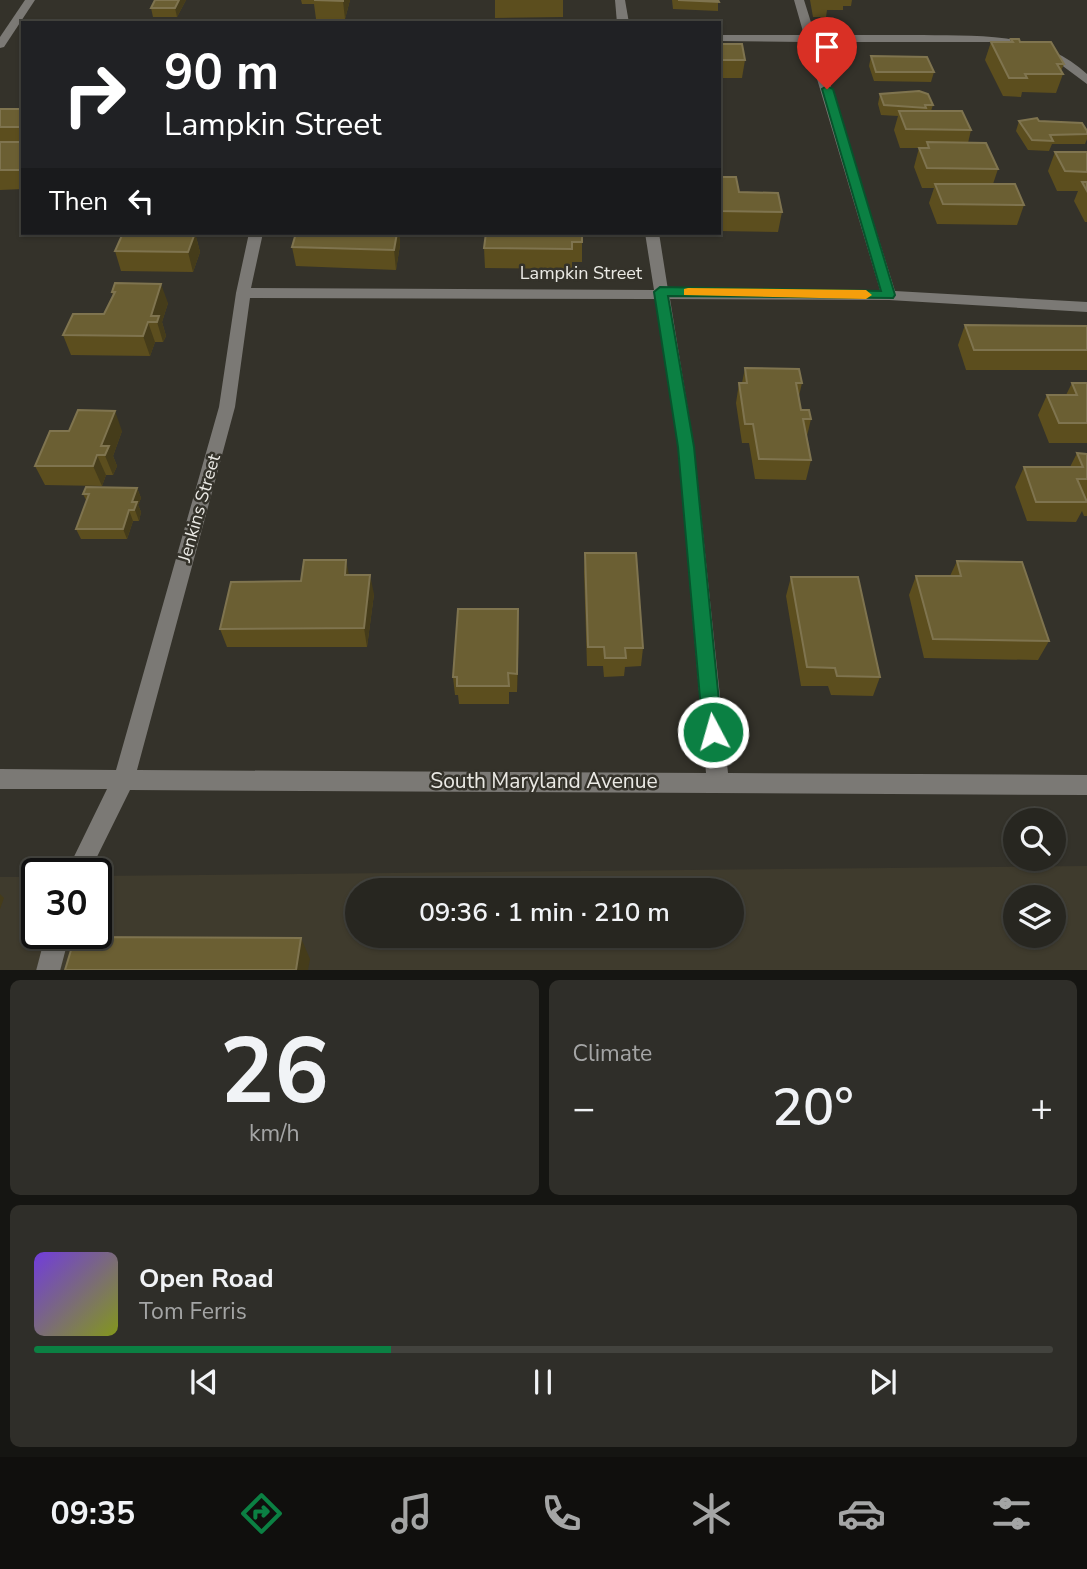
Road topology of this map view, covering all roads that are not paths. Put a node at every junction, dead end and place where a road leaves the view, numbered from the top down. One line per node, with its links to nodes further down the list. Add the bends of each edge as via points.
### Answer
1 (30, 0): 6 (street)
2 (620, 0): 4 (street)
3 (799, 0): 8 (street)
4 (623, 21)
5 (21, 35): 6 (street)
6 (2, 38)
7 (721, 38): 8 (street)
8 (812, 38): 9 (street, via 997,39 1067,60); 14 (street)
9 (1087, 80)
10 (256, 235): 13 (street, Jenkins Street)
11 (652, 235): 12 (street)
12 (660, 292): 13 (street, Lampkin Street); 14 (street, Lampkin Street); 18 (street, via 686,447)
13 (243, 293): 17 (street, Jenkins Street, via 227,407)
14 (889, 295): 15 (street, Lampkin Street)
15 (1087, 307)
16 (0, 779): 17 (street, South Maryland Avenue)
17 (124, 779): 18 (street, South Maryland Avenue); 20 (street, Jenkins Street)
18 (718, 781): 19 (street, South Maryland Avenue)
19 (1087, 785)
20 (84, 858)
21 (54, 949): 22 (street)
22 (48, 970)

